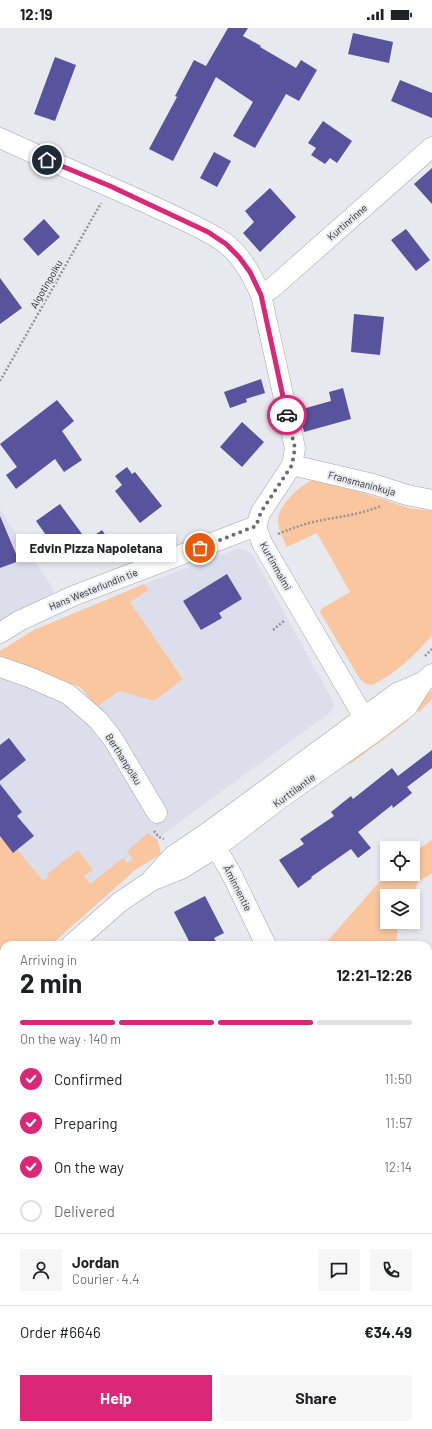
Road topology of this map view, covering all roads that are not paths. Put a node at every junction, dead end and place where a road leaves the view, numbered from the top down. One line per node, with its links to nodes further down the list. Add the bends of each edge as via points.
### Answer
1 (0, 138): 3 (street, via 208,232 239,257 250,272)
2 (432, 146): 3 (street, Kurtinrinne, via 271,289)
3 (261, 295): 4 (street, via 295,448)
4 (292, 465): 5 (street, Fransmaninkuja); 6 (street, via 261,512)
5 (432, 500)
6 (264, 531): 7 (street, Hans Westerlundin tie, via 73,596 19,621); 10 (street, Kurtinmalmi, via 262,543)
7 (0, 633)
8 (0, 667): 11 (street, Berthanpolku, via 68,694 98,720 113,739)
9 (428, 678): 10 (street, Kurttilantie, via 407,707)
10 (368, 725): 12 (street, Kurttilantie, via 281,798)
11 (157, 813)
12 (212, 840): 13 (street, Kurttilantie, via 181,869 151,881 120,902); 14 (street, Åminnentie)
13 (76, 941)
14 (264, 941)

